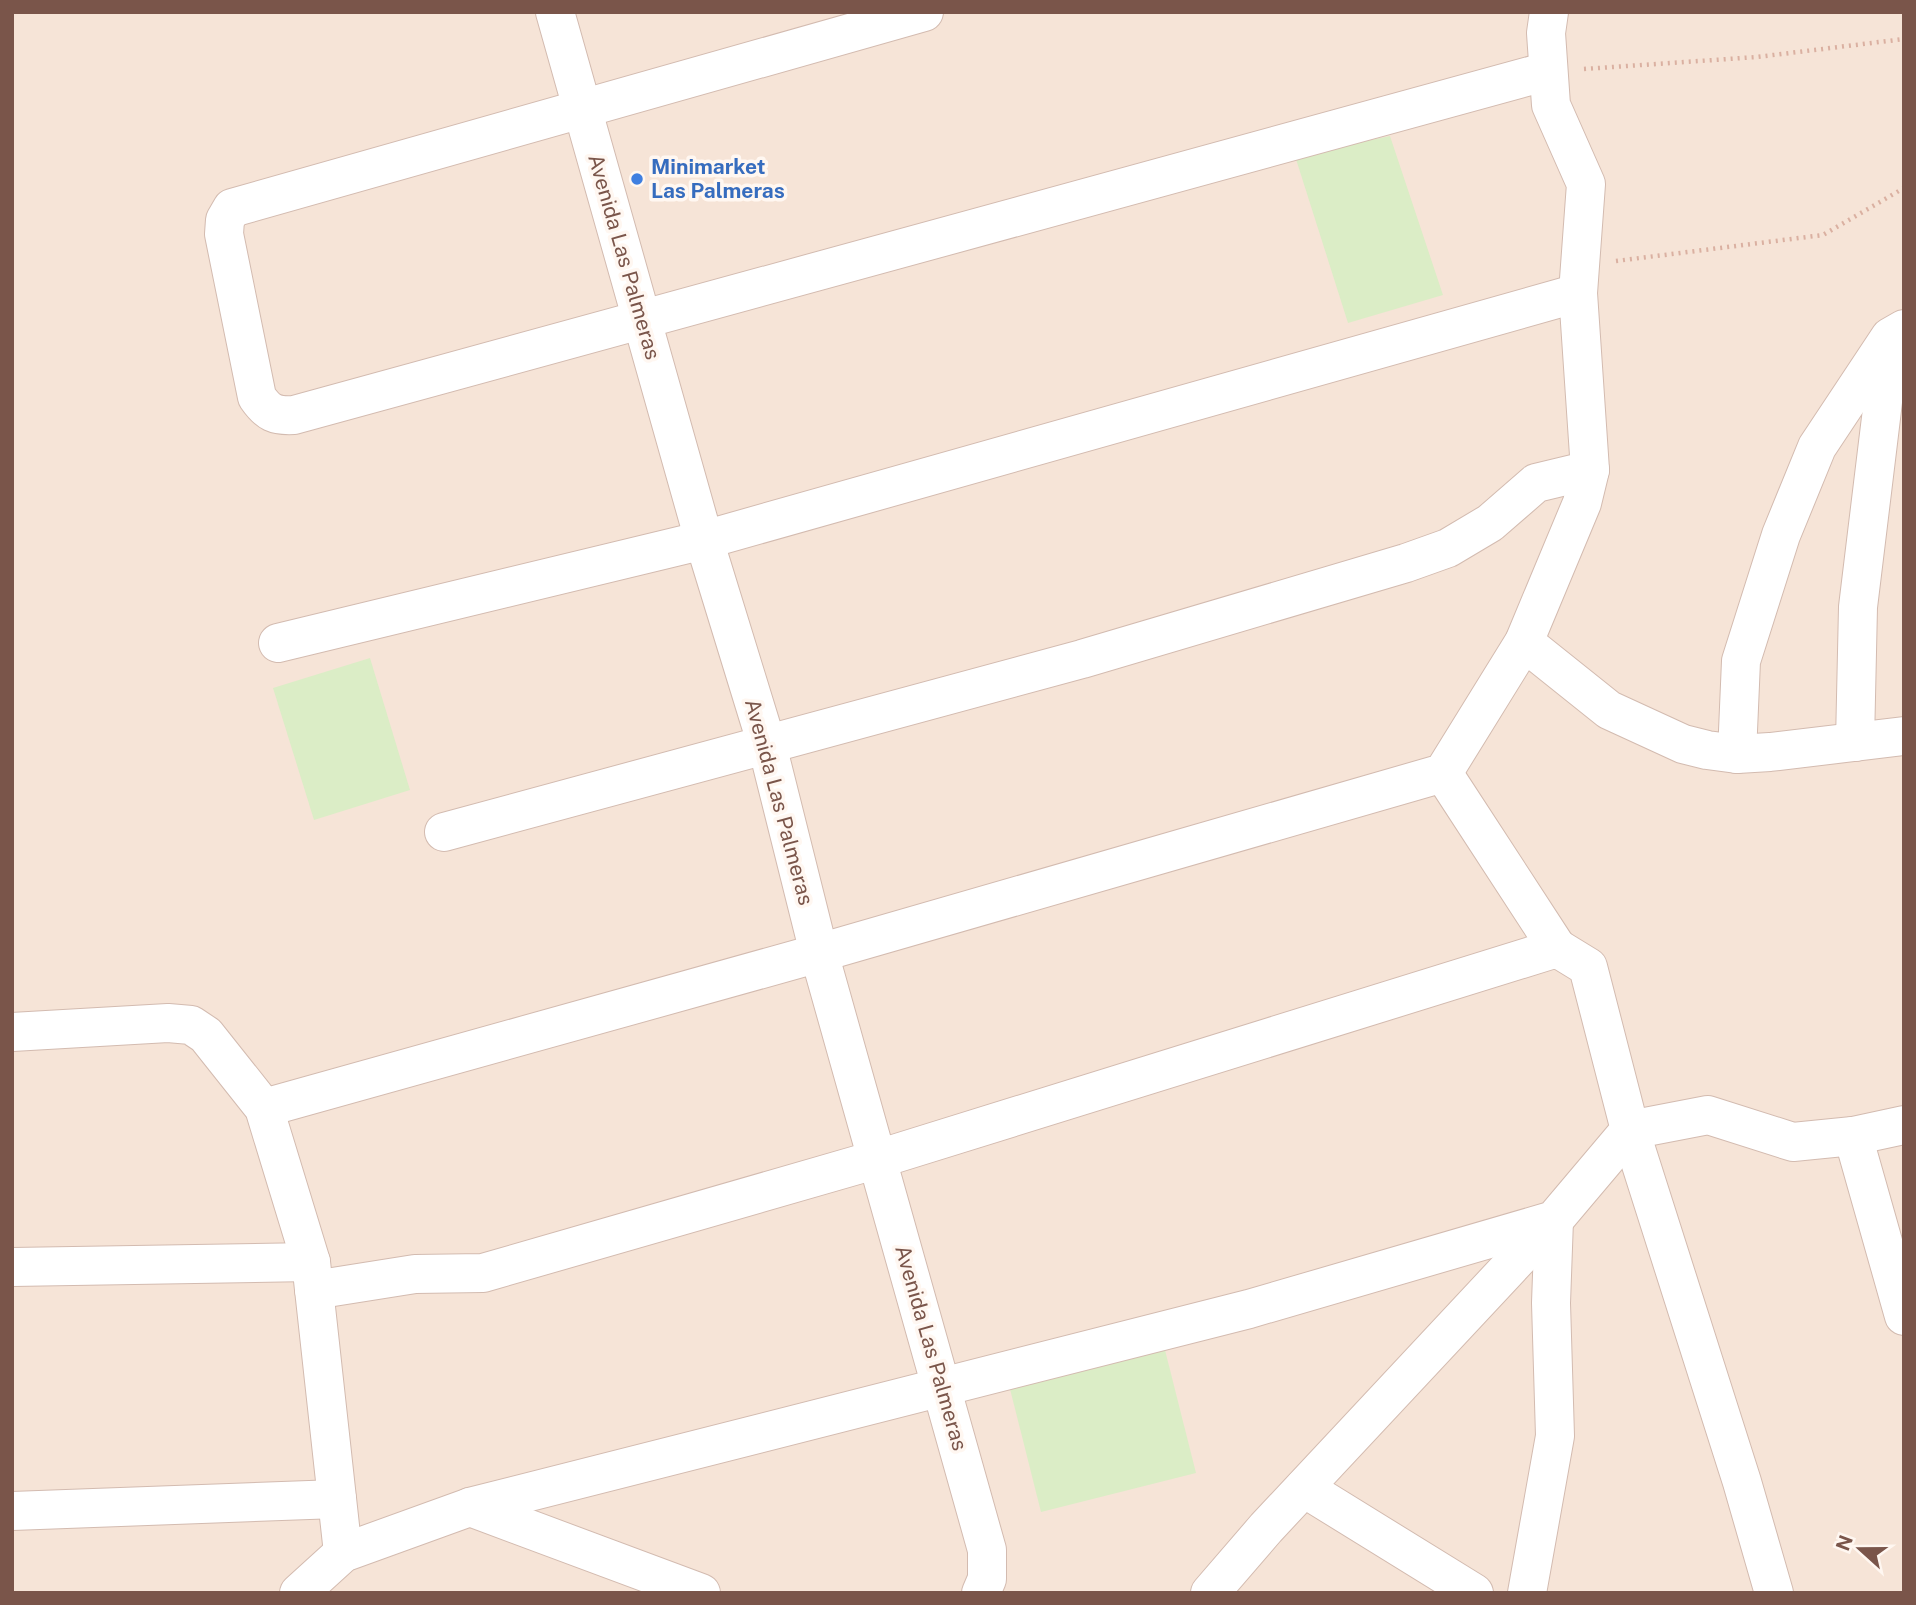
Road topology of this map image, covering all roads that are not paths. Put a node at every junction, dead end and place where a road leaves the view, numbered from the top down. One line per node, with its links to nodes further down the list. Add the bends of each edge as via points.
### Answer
1 (555, 12): 5 (street, Avenida Las Palmeras)
2 (924, 12): 5 (street)
3 (1549, 12): 4 (street)
4 (1548, 71): 6 (street, via 1551,105 1587,184); 7 (street)
5 (582, 107): 7 (street, Avenida Las Palmeras); 7 (street, via 232,208 223,234 257,397 266,410 278,416 294,415)
6 (1579, 279): 9 (street); 10 (street)
7 (642, 321): 10 (street, Avenida Las Palmeras)
8 (1897, 333): 14 (street, via 1858,607); 16 (street, via 1817,447 1781,536 1741,661)
9 (1590, 470): 11 (street, via 1582,503); 15 (street, via 1536,483 1490,523 1448,548 1406,563 1082,659)
10 (704, 540): 12 (street); 15 (street, Avenida Las Palmeras)
11 (1524, 642): 16 (street, via 1609,710 1683,744); 17 (street)
12 (278, 643)
13 (1904, 736): 14 (street)
14 (1855, 742): 16 (street)
15 (766, 745): 18 (street); 20 (street, Avenida Las Palmeras)
16 (1737, 754)
17 (1443, 773): 19 (street); 20 (street)
18 (444, 832)
19 (1556, 948): 24 (street, via 1588,967); 26 (street)
20 (819, 953): 22 (street); 26 (street, Avenida Las Palmeras)
21 (12, 1032): 22 (street, via 191,1025 206,1035)
22 (264, 1108): 29 (street)
23 (1904, 1125): 25 (street)
24 (1630, 1130): 25 (street, via 1708,1115 1793,1142); 27 (street); 43 (street)
25 (1853, 1136): 30 (street)
26 (877, 1159): 29 (street, via 483,1273); 31 (street, Avenida Las Palmeras)
27 (1554, 1220): 31 (street, via 1249,1309); 32 (street); 42 (street, via 1555,1436)
28 (12, 1267): 29 (street)
29 (313, 1276): 33 (street)
30 (1904, 1316)
31 (942, 1387): 34 (street); 39 (street, Avenida Las Palmeras, via 987,1550 987,1579)
32 (1304, 1488): 40 (street); 41 (street)
33 (337, 1499): 35 (street); 36 (street)
34 (470, 1507): 36 (street); 38 (street)
35 (12, 1511)
36 (343, 1553): 37 (street)
37 (299, 1593)
38 (701, 1593)
39 (981, 1593)
40 (1210, 1593)
41 (1474, 1593)
42 (1527, 1593)
43 (1774, 1593)

